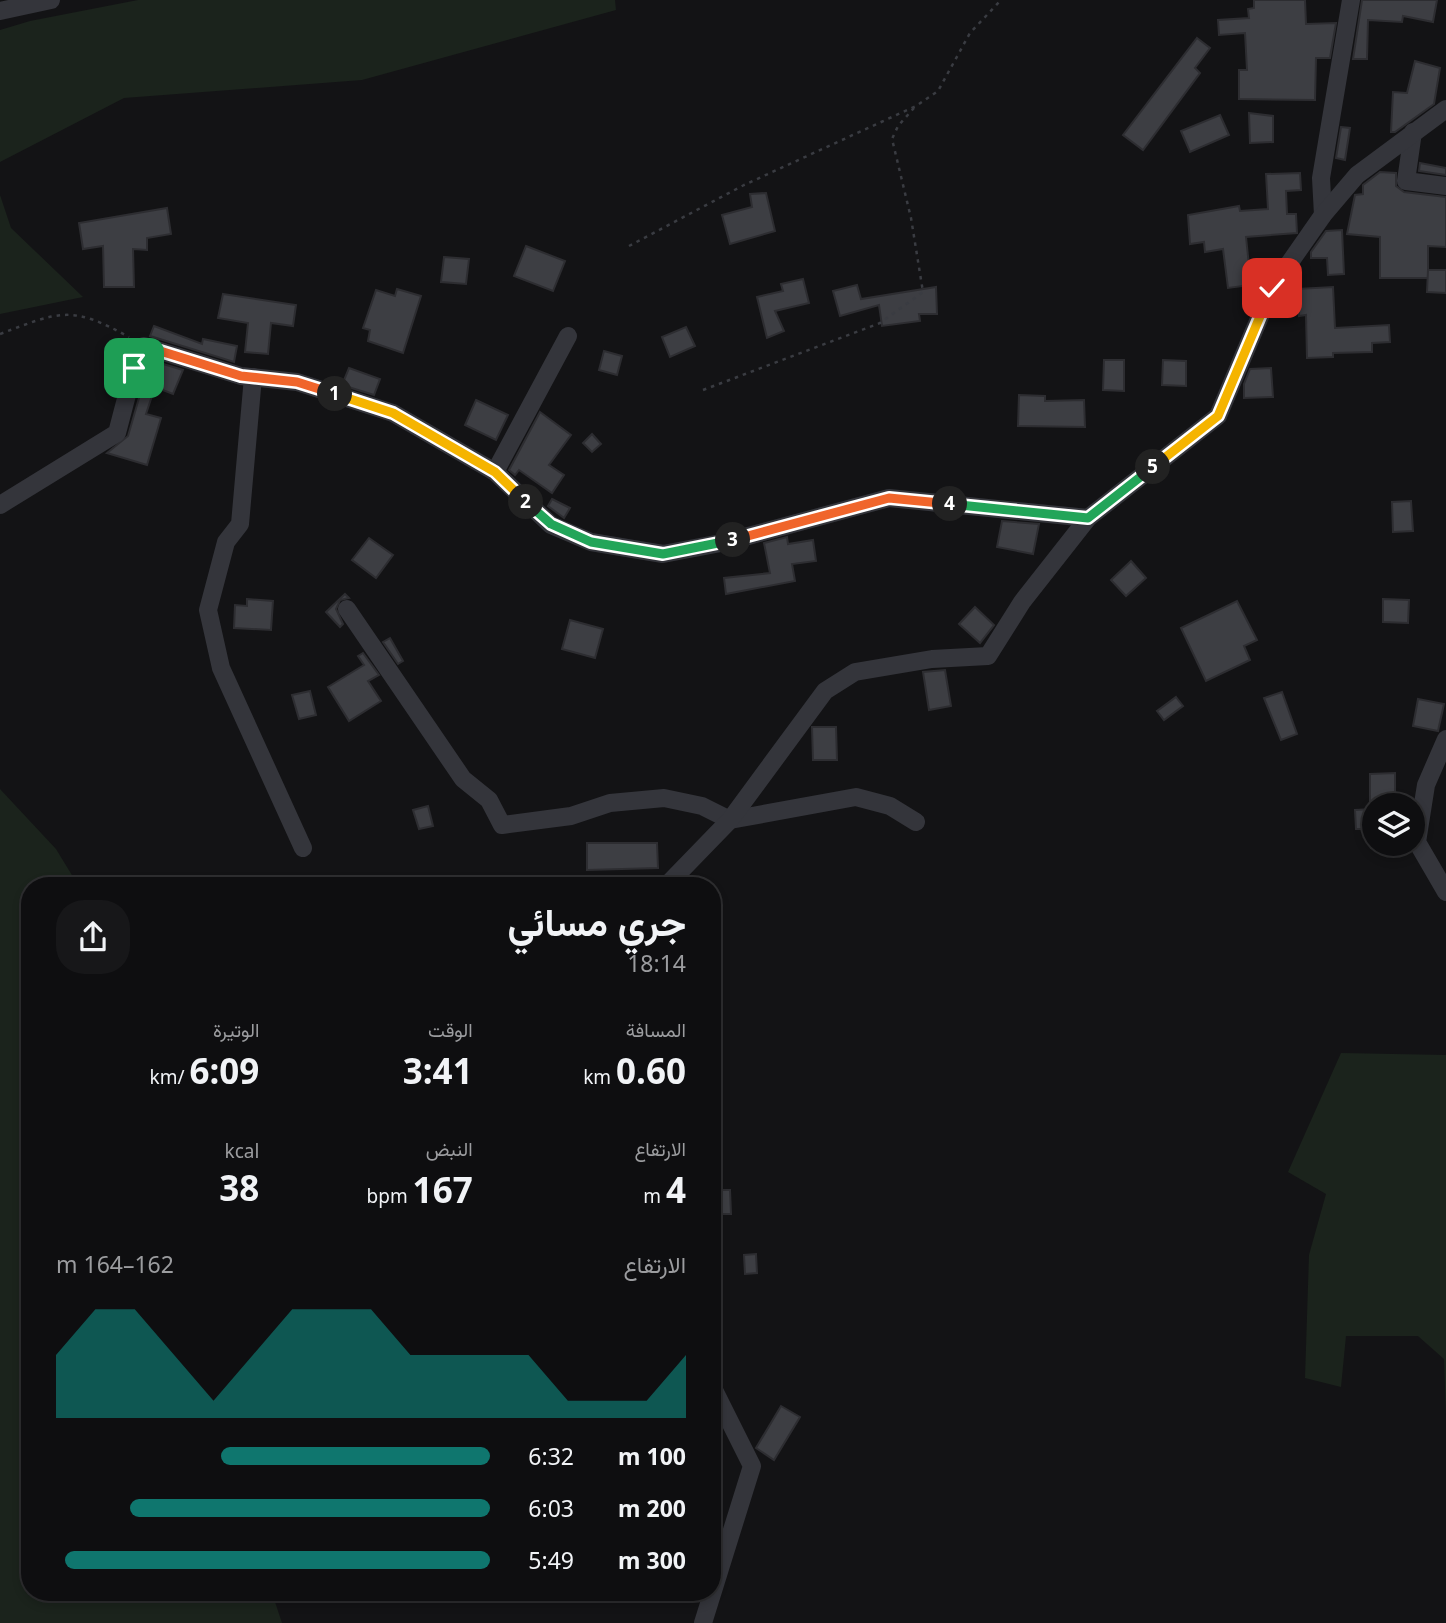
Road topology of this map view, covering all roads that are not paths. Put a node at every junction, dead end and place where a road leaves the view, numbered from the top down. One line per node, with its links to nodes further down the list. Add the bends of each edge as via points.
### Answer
1 (51, 0): 3 (street)
2 (1351, 0): 7 (street, via 1321,177)
3 (0, 11)
4 (1446, 110): 5 (street)
5 (1413, 132): 6 (street, via 1406,181); 7 (street, via 1357,175)
6 (1446, 186)
7 (1323, 215): 12 (street, via 1272,288 1218,416)
8 (568, 336): 10 (street)
9 (253, 377): 10 (street, via 297,382 393,413); 11 (street, via 144,346 117,433); 17 (street, via 240,524 226,542 208,610 221,668)
10 (495, 472): 12 (street, via 551,524 591,542 663,554 889,498)
11 (0, 505)
12 (1088, 518): 15 (street, via 1022,602 988,656 932,659 855,672 825,691)
13 (347, 609): 15 (street, via 463,779 489,800 502,825 571,816 610,803 664,798 702,806)
14 (1446, 739): 19 (street, via 1426,785 1418,842)
15 (730, 820): 16 (street, via 856,797 890,806); 18 (street)
16 (916, 822)
17 (303, 848)
18 (675, 877)
19 (1446, 892)
20 (721, 1404): 21 (street, via 752,1466)
21 (721, 1565)
22 (710, 1601): 23 (street)
23 (703, 1623)

